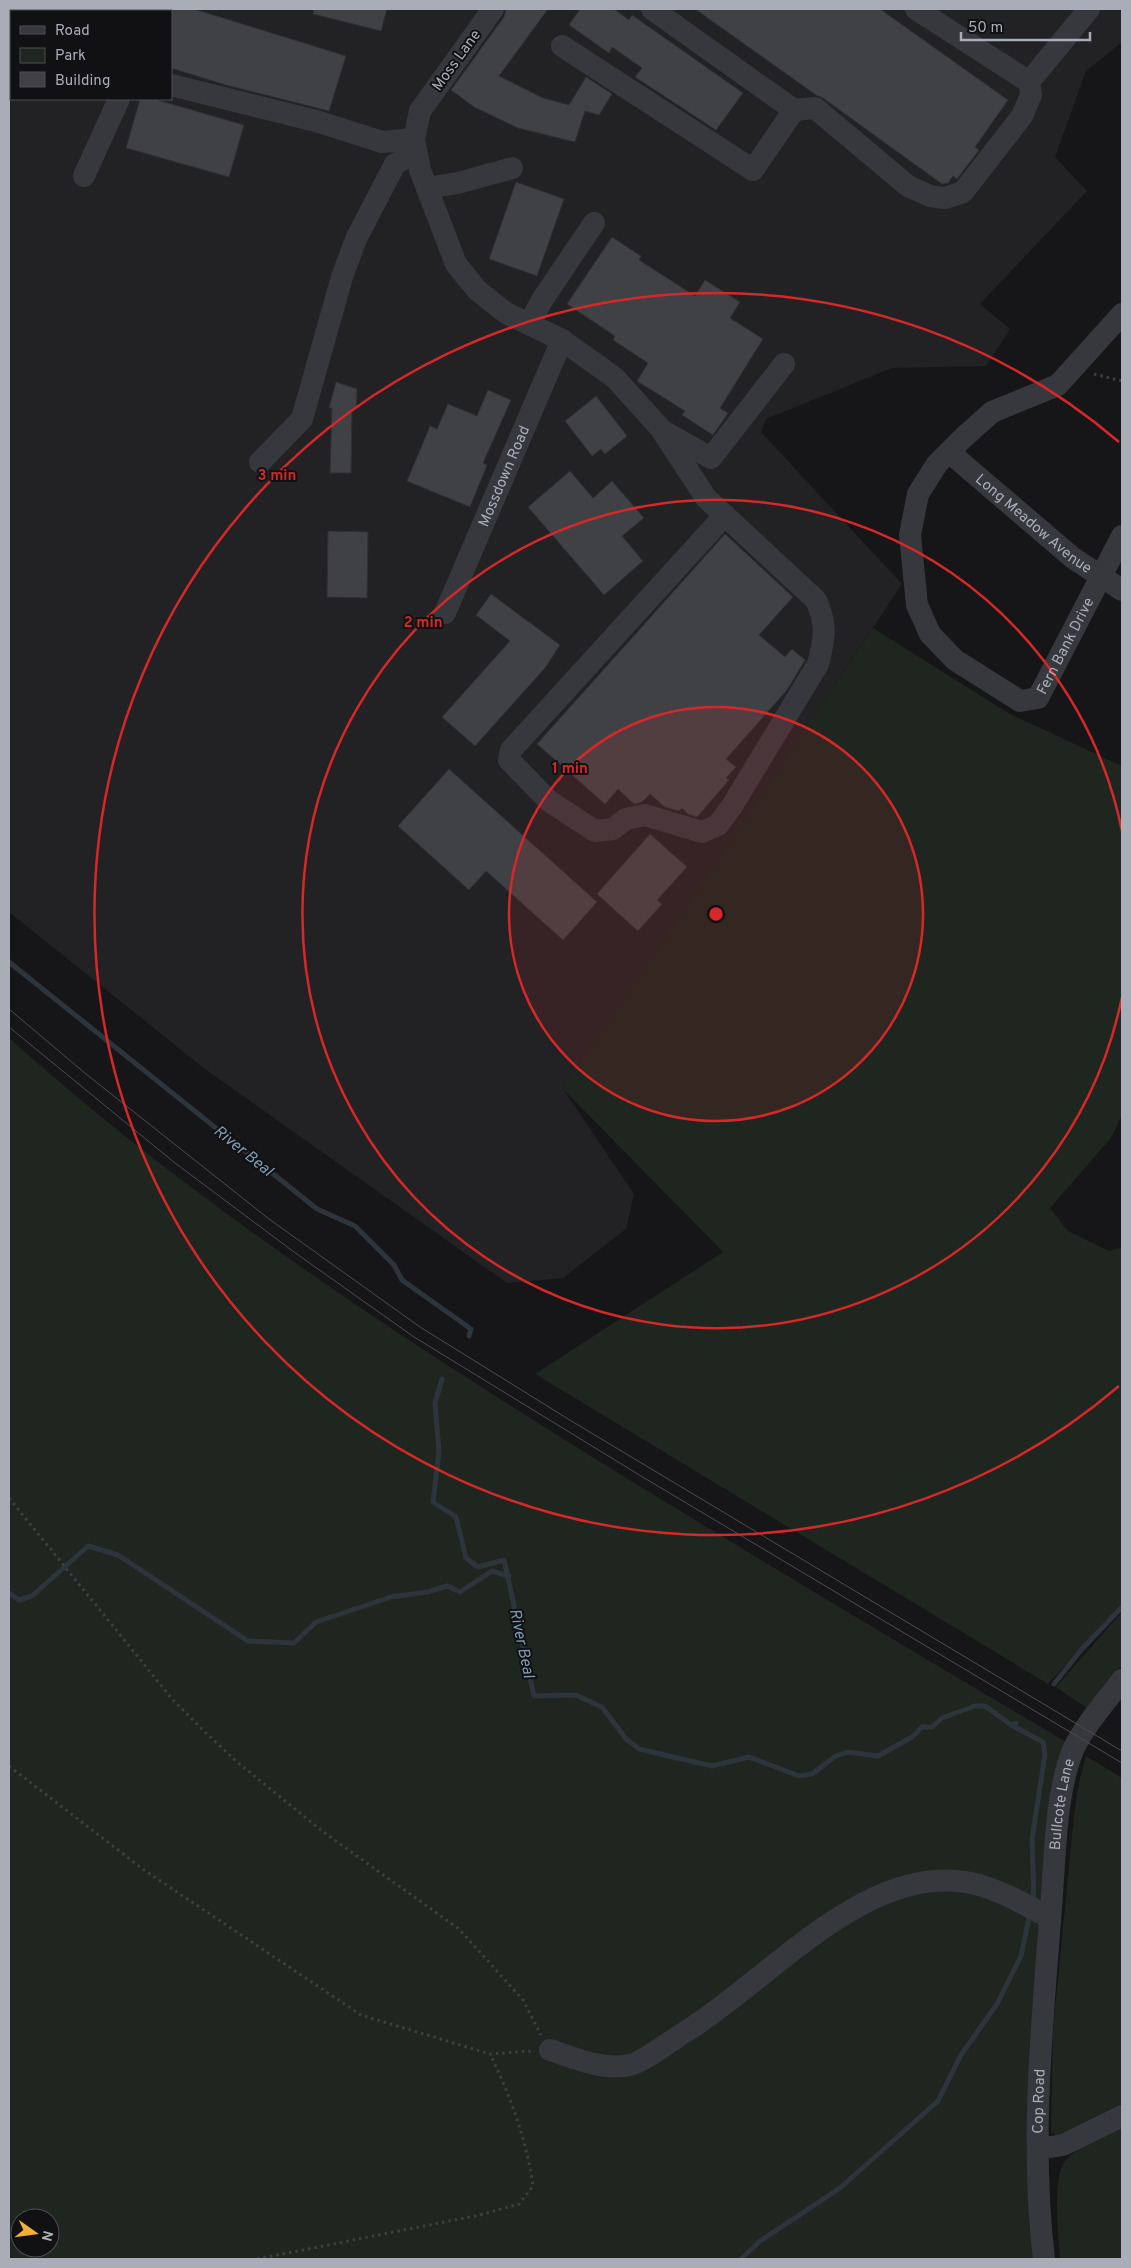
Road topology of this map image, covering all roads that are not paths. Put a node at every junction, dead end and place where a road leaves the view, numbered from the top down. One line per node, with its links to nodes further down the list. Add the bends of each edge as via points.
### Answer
1 (493, 9): 10 (street, Moss Lane, via 420,111)
2 (652, 9): 9 (street)
3 (916, 9): 6 (street)
4 (1089, 9): 6 (street)
5 (562, 46): 9 (street, via 753,170)
6 (1029, 82): 9 (street, via 1031,94 1022,116 963,192 945,198 930,196 908,186 815,108)
7 (172, 86): 10 (street, via 316,121 382,142)
8 (119, 100): 12 (street)
9 (794, 110)
10 (415, 146): 13 (street); 21 (street, via 395,164 356,239 339,286 302,419)
11 (512, 168): 13 (street)
12 (84, 176)
13 (427, 188): 16 (street, via 456,264 478,290 506,313)
14 (594, 223): 16 (street)
15 (1122, 314): 20 (street, via 1058,385 992,412)
16 (529, 324): 17 (street)
17 (562, 340): 19 (street, via 615,378); 26 (street, Mossdown Road)
18 (784, 364): 19 (street, via 711,458)
19 (661, 430): 22 (street, via 706,498)
20 (949, 452): 24 (street, Long Meadow Avenue, via 1073,558); 24 (street, Fern Bank Drive, via 937,464 918,494 910,536 917,604 930,634 956,660 1020,701 1038,698)
21 (260, 462)
22 (726, 515): 22 (street, via 816,600 824,619 818,664 718,824 702,832 645,814 626,819 613,829 595,831 549,801 509,760 511,750)
23 (1122, 536): 24 (street)
24 (1100, 577): 25 (street, Long Meadow Avenue)
25 (1122, 590)
26 (445, 613)
27 (1122, 1680): 28 (street, Bullcote Lane, via 1072,1753 1065,1777)
28 (1050, 1918): 29 (street, Bullcote Lane); 30 (street, via 978,1885 947,1881 911,1884 873,1897 844,1914 704,2021 631,2064 602,2067)
29 (1048, 1946): 32 (street, Cop Road, via 1040,2049)
30 (550, 2050)
31 (1122, 2116): 32 (street, via 1063,2145)
32 (1038, 2148): 33 (street, Cop Road)
33 (1044, 2259)

